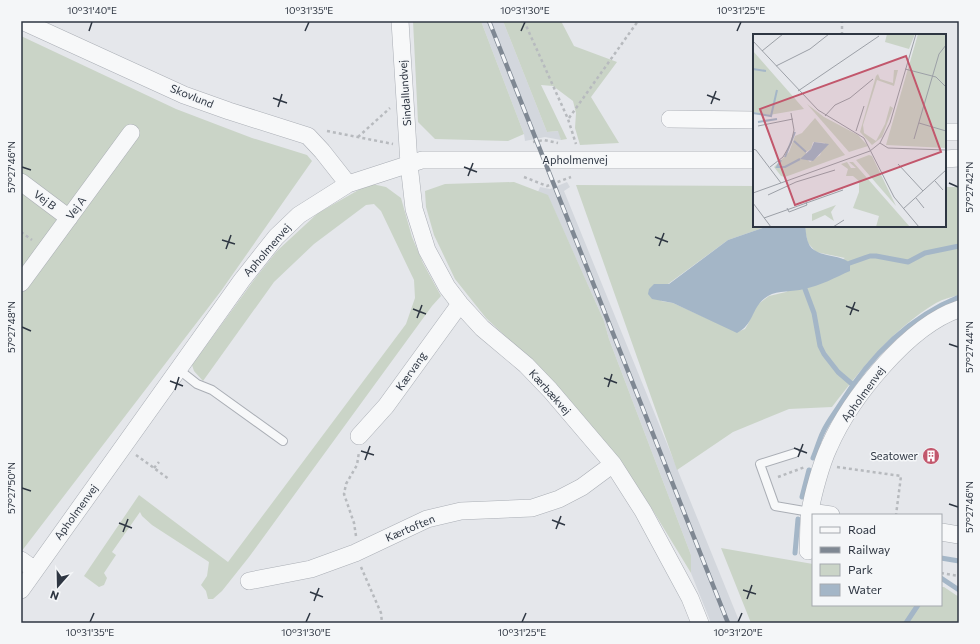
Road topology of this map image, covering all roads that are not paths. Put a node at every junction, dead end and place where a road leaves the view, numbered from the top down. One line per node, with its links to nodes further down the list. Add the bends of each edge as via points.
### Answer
1 (22, 21): 13 (street, Skovlund, via 184,95 308,136)
2 (400, 21): 11 (street, Sindallundvej)
3 (670, 120): 4 (street)
4 (753, 120)
5 (946, 132): 6 (street)
6 (959, 132)
7 (132, 133): 14 (street, Vej A)
8 (946, 158): 9 (street)
9 (959, 158)
10 (753, 160): 11 (street, Apholmenvej, via 422,160)
11 (409, 164): 13 (street, Apholmenvej); 16 (street, Kærbækvej, via 414,209 427,250 447,287)
12 (21, 182): 14 (street, Vej B)
13 (348, 184): 18 (street, Apholmenvej, via 299,215 276,237)
14 (69, 218): 15 (street, Vej A)
15 (21, 283)
16 (460, 304): 19 (street, Kærvang, via 386,406); 22 (street, Kærbækvej, via 482,328 526,365 550,390)
17 (959, 309): 23 (street, Apholmenvej, via 932,322 901,347 876,374 845,417 828,448)
18 (178, 369): 20 (lane); 28 (street, Apholmenvej, via 123,446)
19 (358, 436)
20 (283, 441)
21 (795, 452): 23 (lane, via 760,464 775,506)
22 (613, 464): 29 (street, Kærtoften, via 582,487 559,499 532,508 461,511 427,519 355,553 311,570); 31 (street, Kærbækvej, via 643,511 690,598)
23 (810, 512): 24 (street); 27 (street, Apholmenvej)
24 (824, 514)
25 (942, 532): 26 (street)
26 (959, 535)
27 (808, 551)
28 (28, 565): 30 (street, Apholmenvej)
29 (249, 581)
30 (21, 590)
31 (700, 623)

